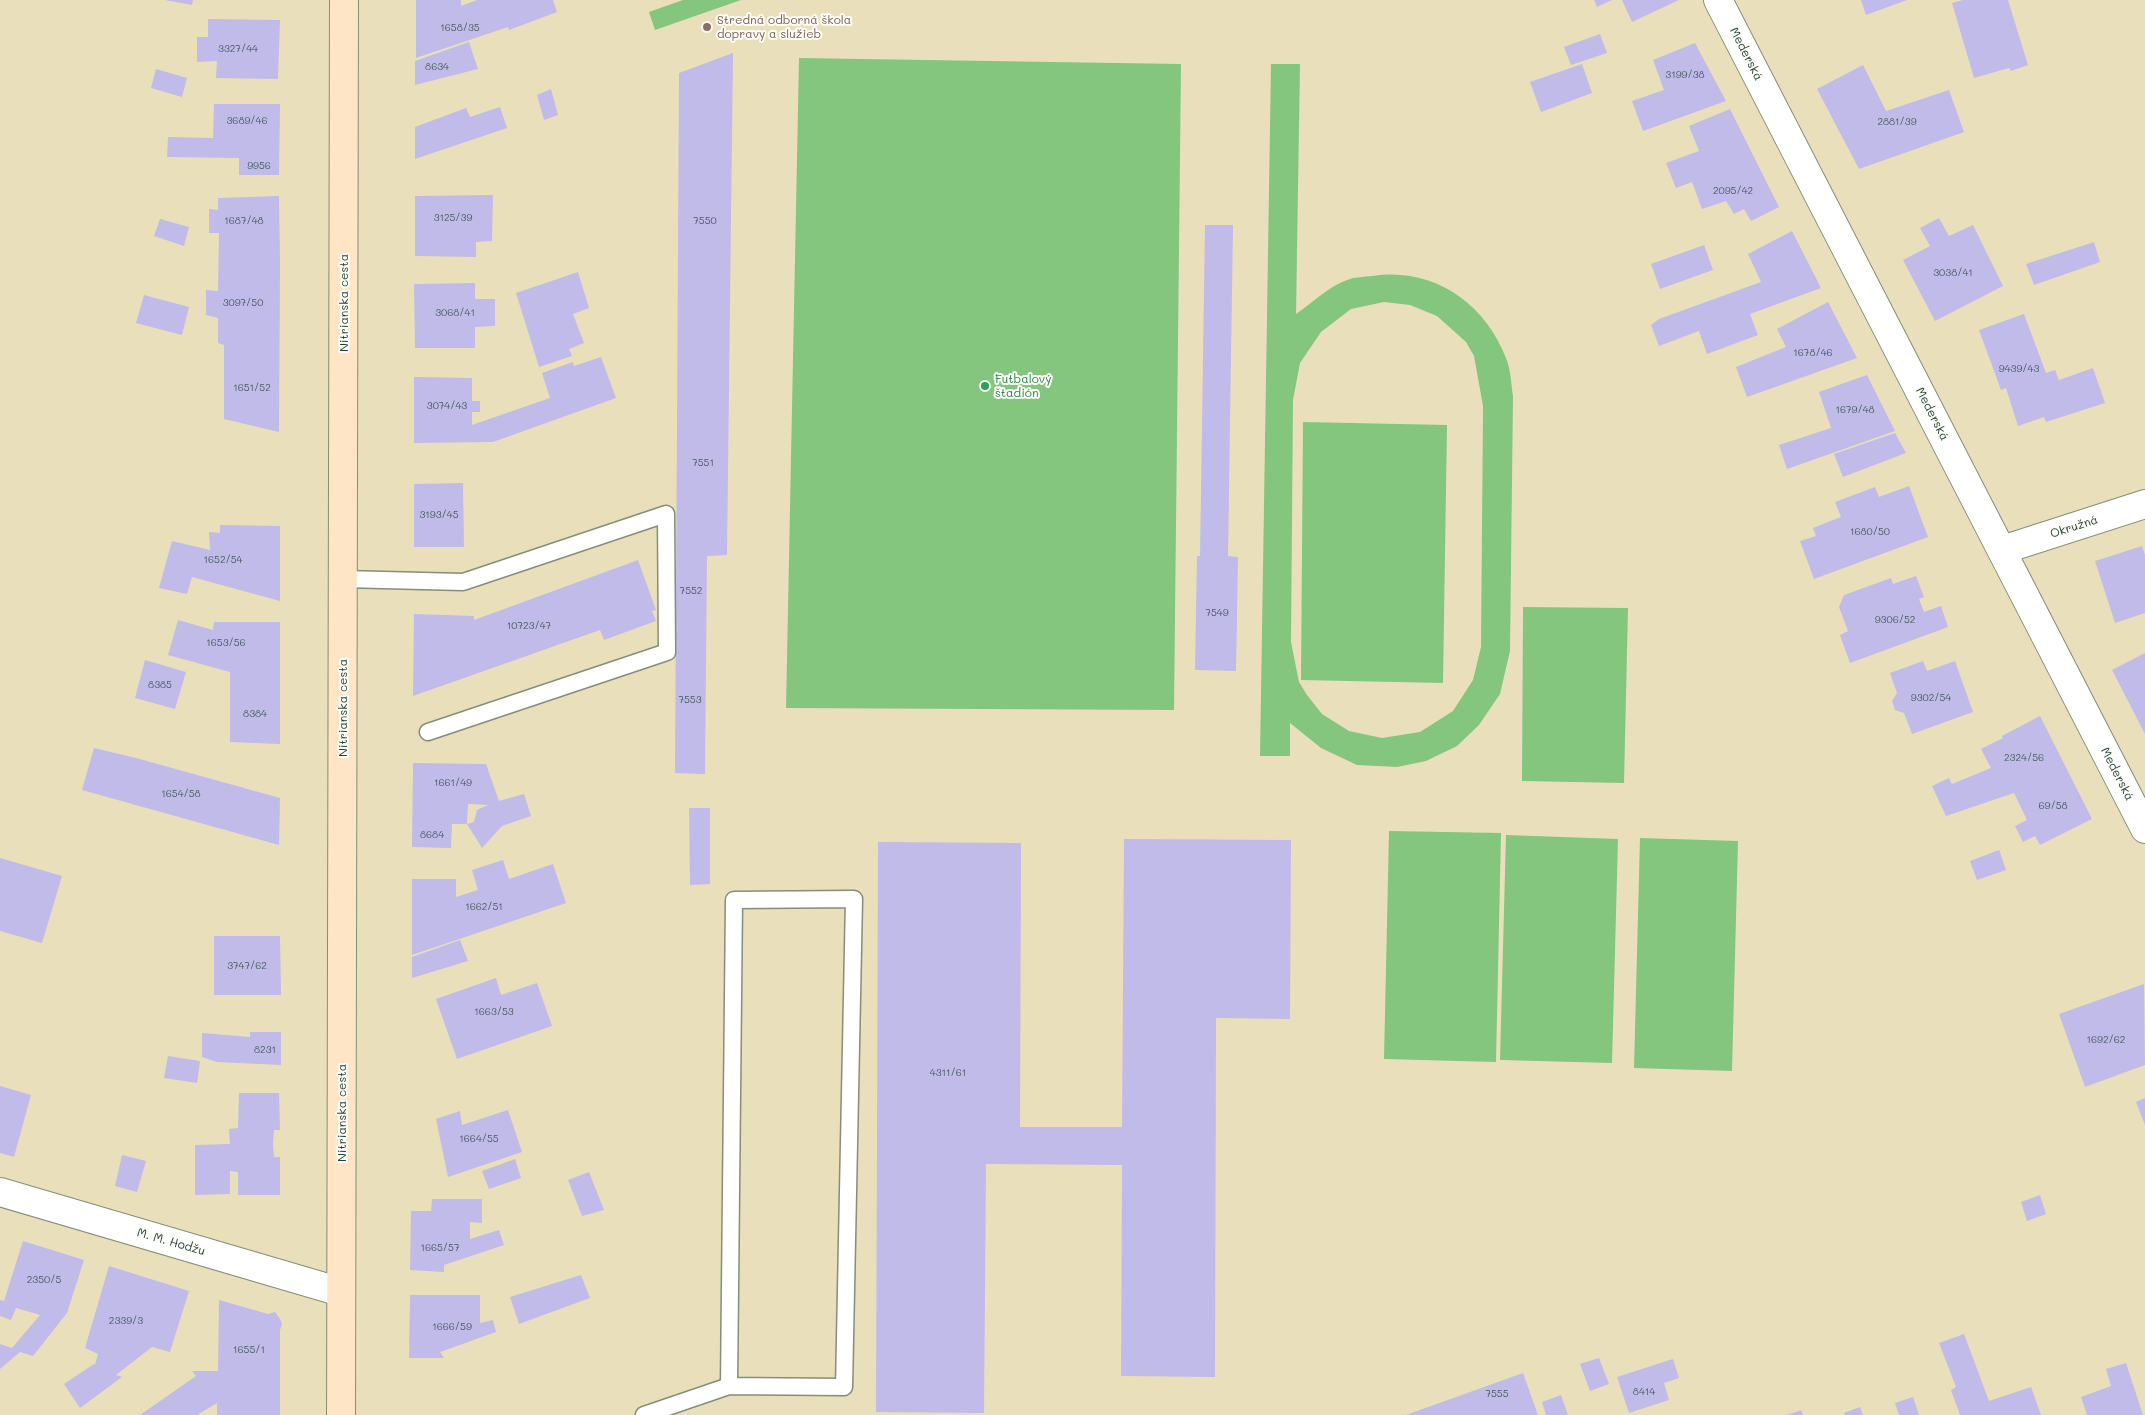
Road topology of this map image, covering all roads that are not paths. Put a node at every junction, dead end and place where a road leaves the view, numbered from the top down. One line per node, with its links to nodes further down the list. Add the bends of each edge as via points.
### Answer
1 (344, 0): 5 (main road, Nitrianska cesta)
2 (1718, 0): 4 (street, Mederská)
3 (2145, 504): 4 (street, Okružná)
4 (2002, 550): 7 (street, Mederská)
5 (343, 579): 6 (lane, via 463,582 666,514 667,652); 9 (main road, Nitrianska cesta)
6 (428, 732)
7 (2145, 829)
8 (0, 1192): 9 (street, M. M. Hodžu)
9 (341, 1292): 11 (main road, Nitrianska cesta)
10 (729, 1386): 10 (lane, via 844,1387 854,899 734,900); 12 (lane)
11 (341, 1415)
12 (644, 1415)

